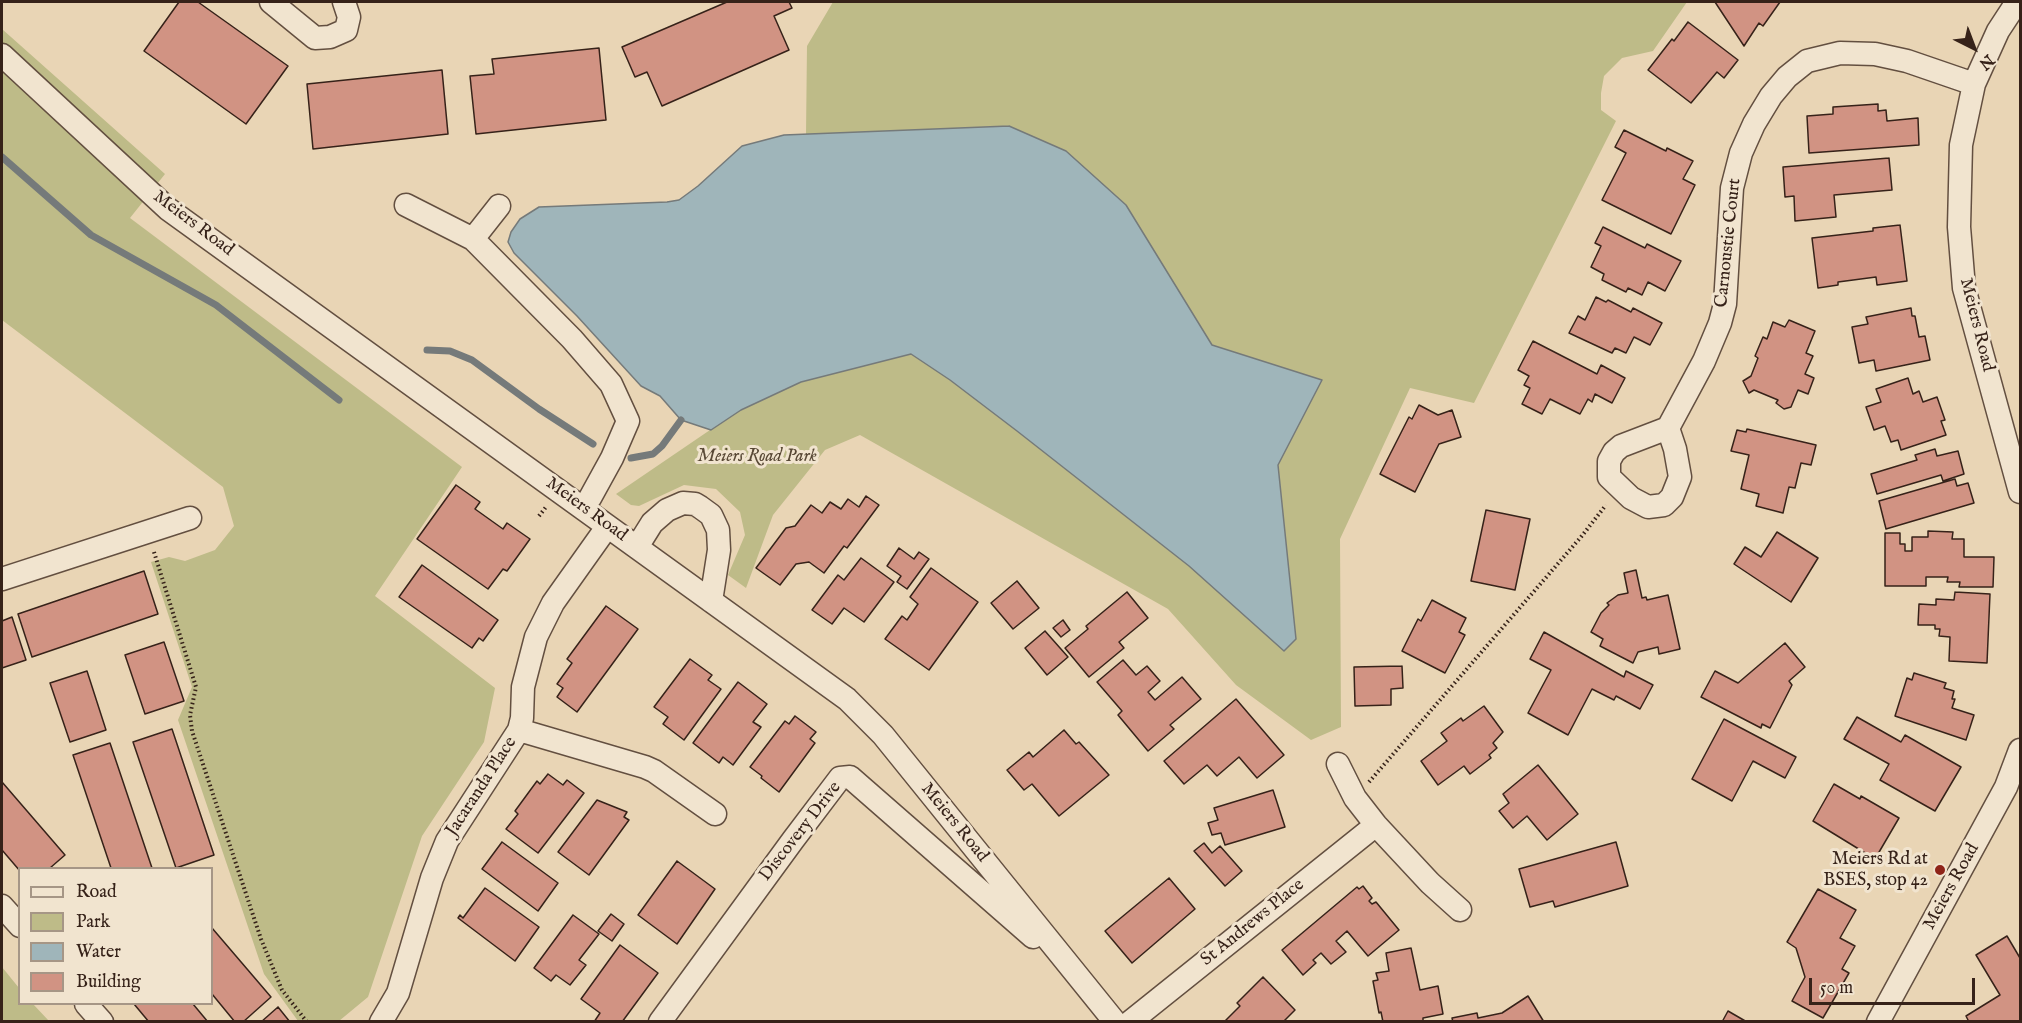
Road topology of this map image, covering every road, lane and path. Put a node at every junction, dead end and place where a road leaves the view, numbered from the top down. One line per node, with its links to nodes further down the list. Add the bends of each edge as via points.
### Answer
1 (271, 2): 2 (street, via 315,38 330,38 346,30 350,16)
2 (344, 2)
3 (2017, 2): 5 (street, Meiers Road, via 1998,31)
4 (2, 55): 16 (street, Meiers Road, via 168,209)
5 (1974, 84): 9 (street, Carnoustie Court, via 1907,61 1863,53 1840,53 1807,62 1787,77 1754,124 1741,153 1732,188 1725,304 1704,361); 10 (street, Meiers Road, via 1961,145 1959,227 1964,288)
6 (406, 205): 8 (street)
7 (499, 206): 8 (street)
8 (473, 239): 12 (street, via 611,384 628,422)
9 (1668, 428)
10 (2020, 492)
11 (1612, 497): 24 (path)
12 (590, 498)
13 (548, 505): 14 (path)
14 (539, 516)
15 (190, 518): 19 (street)
16 (607, 527): 18 (street, Meiers Road); 21 (street, Jacaranda Place, via 553,603 536,637)
17 (152, 545): 33 (path, via 196,687 190,715 192,731 261,939 282,990)
18 (637, 547): 20 (street, Meiers Road); 20 (street, via 652,523 683,503 695,504 711,515 718,530 719,550)
19 (2, 579)
20 (711, 601): 30 (street, Meiers Road, via 847,699 883,735)
21 (519, 730): 25 (street, via 645,766); 34 (street, Jacaranda Place, via 447,841 398,993)
22 (2020, 750): 38 (street, Meiers Road, via 2006,787)
23 (1338, 764): 26 (street, via 1355,798)
24 (1379, 771)
25 (715, 814)
26 (1376, 825): 28 (street); 37 (street, St Andrews Place)
27 (2, 906): 29 (street)
28 (1460, 910)
29 (18, 924)
30 (1079, 978): 35 (street, Discovery Drive, via 850,777 840,778); 36 (street, Meiers Road)
31 (87, 1005): 32 (street)
32 (102, 1022)
33 (307, 1022)
34 (381, 1022)
35 (660, 1022)
36 (1115, 1022)
37 (1130, 1022)
38 (1878, 1022)

